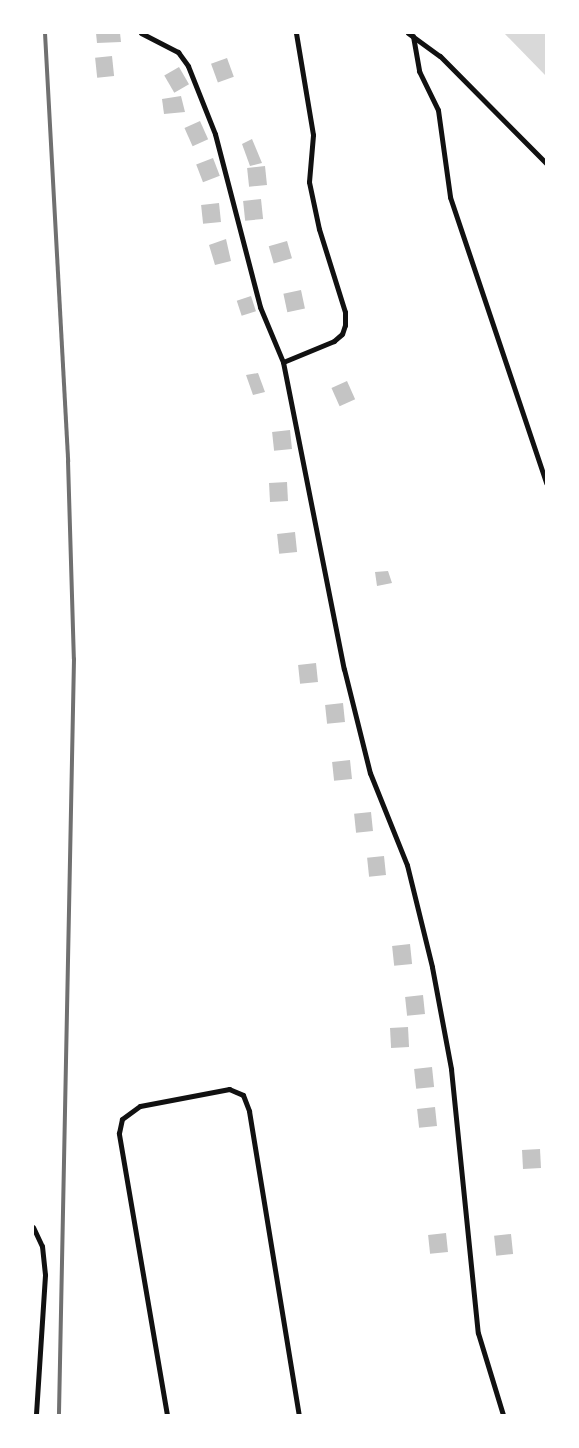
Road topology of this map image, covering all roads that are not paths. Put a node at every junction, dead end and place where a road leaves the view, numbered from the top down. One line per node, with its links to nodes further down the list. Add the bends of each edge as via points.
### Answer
1 (141, 33): 5 (street, via 178,52 188,66 215,134 260,307)
2 (297, 33): 5 (street, via 313,135 309,182 345,312 345,325 334,341)
3 (411, 35): 4 (street, via 440,56); 6 (street, via 419,71 438,110 450,197)
4 (546, 163)
5 (283, 362): 11 (street, via 344,669 370,773 407,865 432,967 450,1069 478,1333)
6 (546, 483)
7 (33, 1227): 8 (street, via 42,1246 45,1275)
8 (36, 1415)
9 (167, 1415): 10 (street, via 119,1133 122,1119 140,1106 229,1089 247,1102)
10 (299, 1415)
11 (503, 1415)

